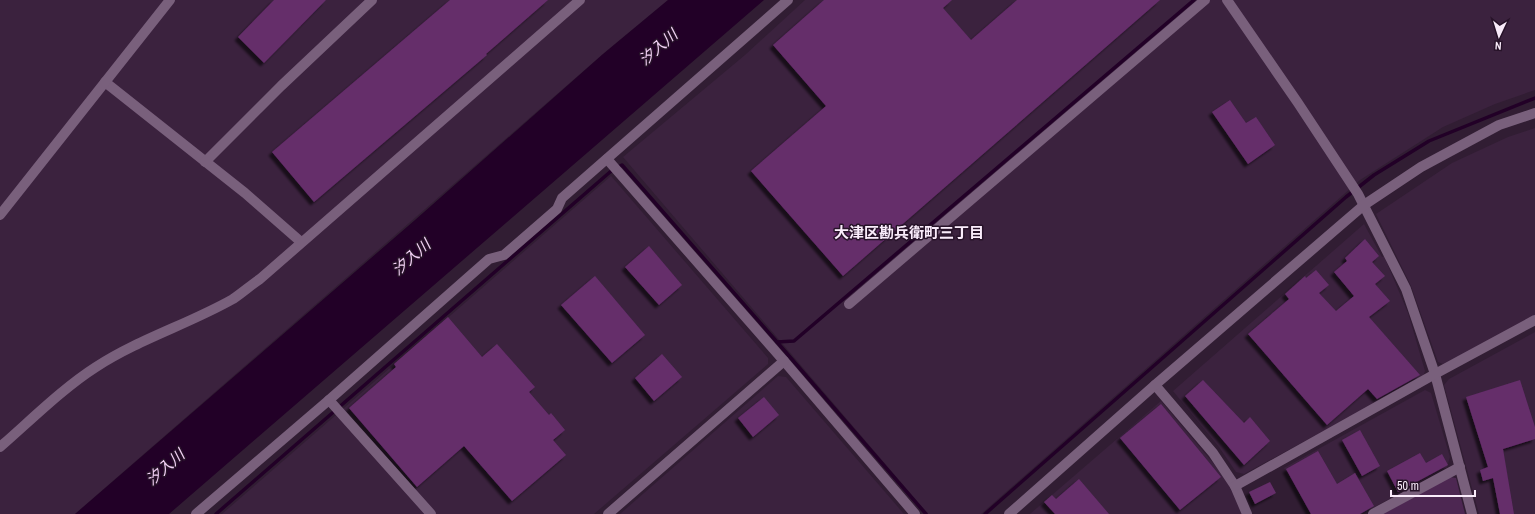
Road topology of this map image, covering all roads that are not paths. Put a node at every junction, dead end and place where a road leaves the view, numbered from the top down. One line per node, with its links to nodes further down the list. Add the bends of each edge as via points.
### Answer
1 (170, 0): 7 (street)
2 (372, 0): 10 (street)
3 (580, 0): 13 (street)
4 (788, 0): 9 (street)
5 (1205, 0): 14 (street)
6 (1226, 0): 11 (street)
7 (105, 82): 10 (street); 12 (street)
8 (1535, 113): 11 (street, via 1499,125 1421,167)
9 (607, 159): 16 (street); 19 (street, via 562,198 557,209 504,255 489,259)
10 (205, 162): 13 (street)
11 (1364, 205): 17 (street, via 1406,289); 18 (street)
12 (0, 215)
13 (301, 242): 20 (street, via 260,279 233,298 96,367)
14 (849, 304)
15 (1535, 320): 17 (street)
16 (784, 361): 25 (street); 26 (street)
17 (1435, 374): 21 (street); 22 (street)
18 (1154, 385): 22 (street, via 1213,453); 27 (street)
19 (329, 400): 23 (street); 24 (street)
20 (0, 447)
21 (1460, 467): 29 (street); 30 (street)
22 (1235, 486): 28 (street)
23 (196, 514)
24 (431, 514)
25 (608, 514)
26 (915, 514)
27 (1009, 514)
28 (1247, 514)
29 (1373, 514)
30 (1472, 514)

